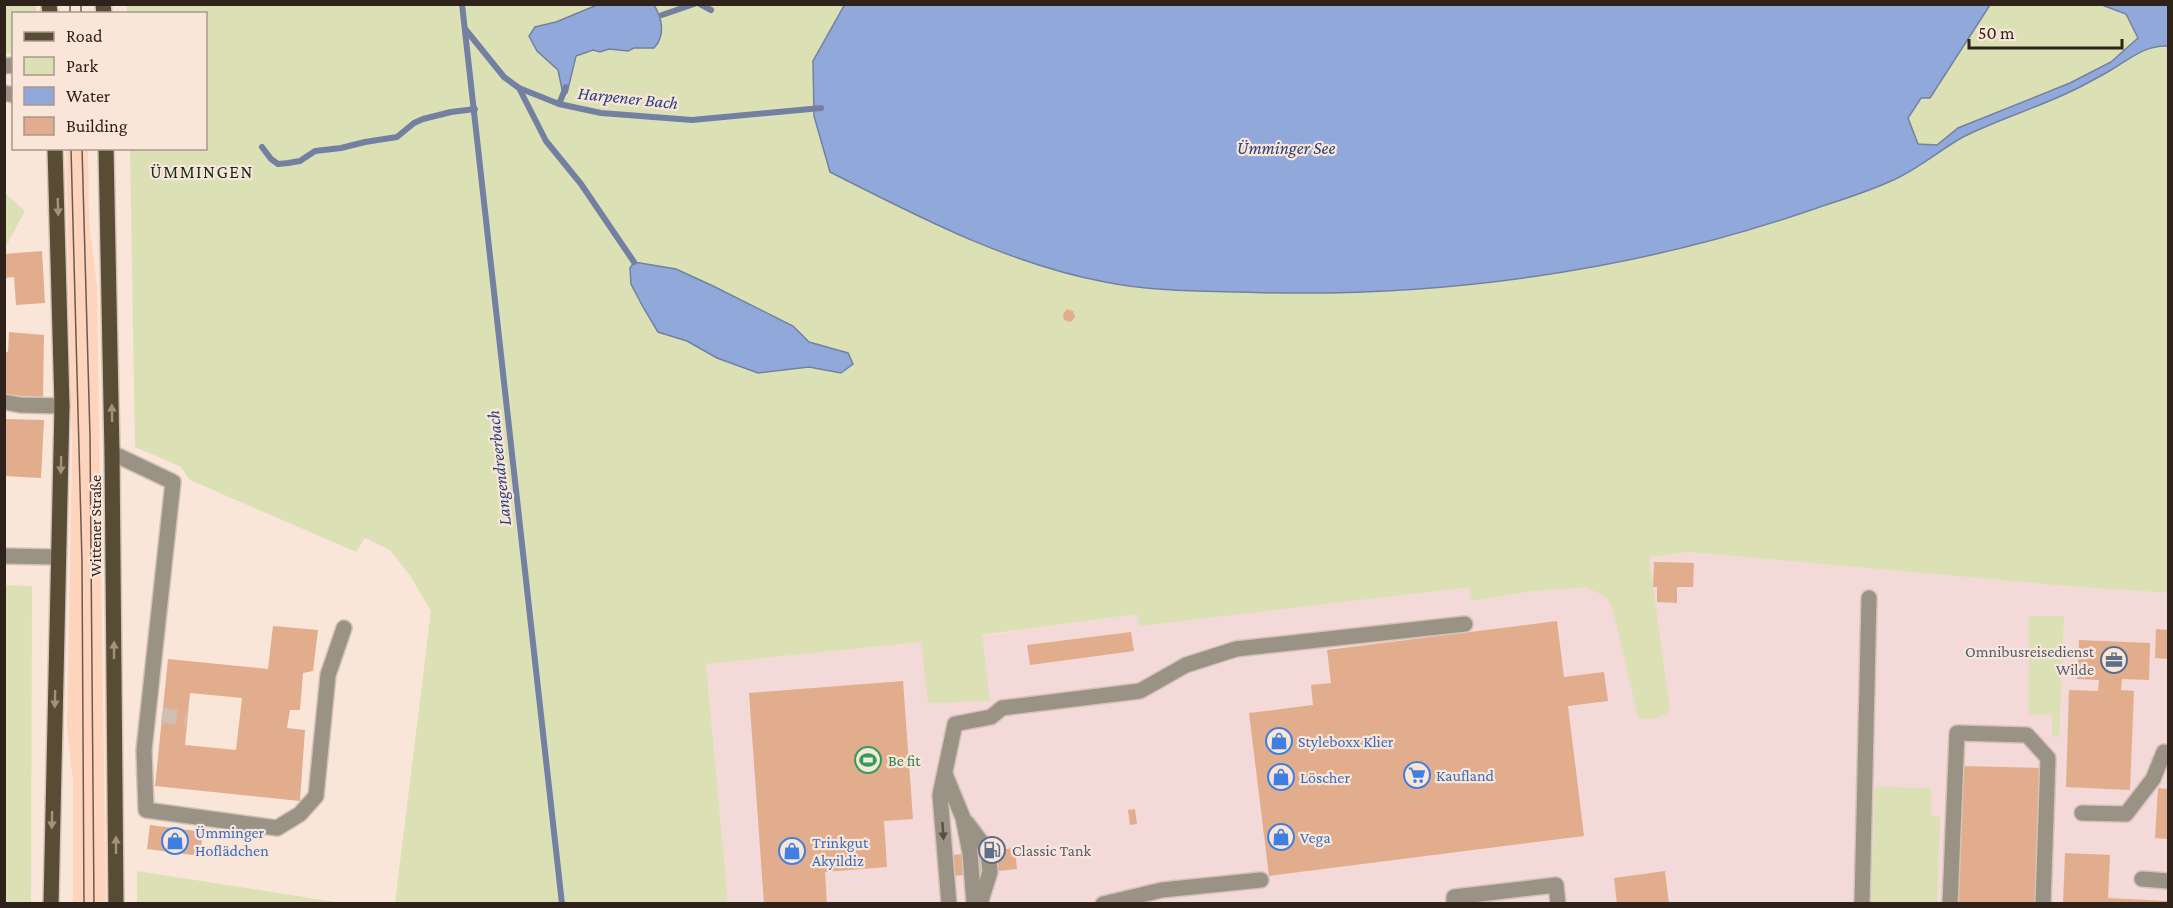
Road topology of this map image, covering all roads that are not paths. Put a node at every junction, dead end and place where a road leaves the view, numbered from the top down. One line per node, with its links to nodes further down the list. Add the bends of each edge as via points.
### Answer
1 (55, 150): 4 (main road, one-way to 4)
2 (106, 150): 5 (main road, Wittener Straße, one-way to 2)
3 (4, 402): 4 (street)
4 (62, 406): 7 (main road, one-way to 7)
5 (112, 453): 10 (street, via 173,482 155,713 144,750 146,810 277,828 300,814 316,796 328,675); 19 (main road, Wittener Straße, one-way to 5)
6 (4, 556): 7 (street)
7 (58, 557): 18 (main road, one-way to 18)
8 (1869, 598): 26 (street)
9 (1465, 624): 12 (street, via 1236,649 1186,664 1140,691 1002,708 991,717 955,724)
10 (344, 628)
11 (2169, 753): 13 (street, via 2164,752 2153,778 2126,814)
12 (945, 774): 14 (street); 20 (street, one-way to 20, via 940,795)
13 (2082, 813)
14 (963, 818): 21 (street); 22 (street, via 988,851 990,872)
15 (1260, 879): 23 (street, via 1162,890)
16 (2142, 879): 17 (street)
17 (2169, 881)
18 (51, 903)
19 (116, 903)
20 (949, 903)
21 (974, 903)
22 (980, 903)
23 (1103, 903)
24 (1454, 903): 25 (street, via 1454,897 1556,885)
25 (1558, 903)
26 (1862, 903)
27 (1950, 903): 28 (street, via 1957,733 2027,735 2048,758)
28 (2043, 903)

